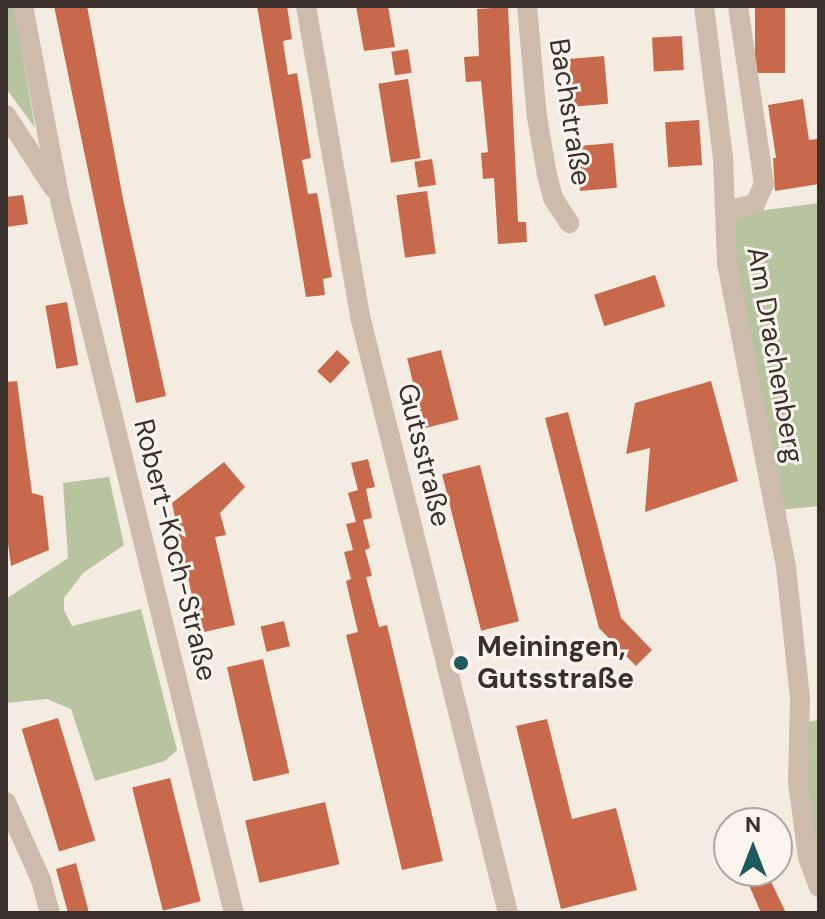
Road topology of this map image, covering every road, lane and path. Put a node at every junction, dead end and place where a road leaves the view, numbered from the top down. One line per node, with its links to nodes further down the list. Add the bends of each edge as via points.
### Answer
1 (23, 6): 7 (street, Robert-Koch-Straße)
2 (306, 6): 14 (street, Gutsstraße, via 361,320)
3 (527, 6): 9 (street, Bachstraße, via 547,175 553,198)
4 (704, 6): 8 (street, Am Drachenberg)
5 (738, 6): 8 (street, Am Drachenberg, via 764,184 755,204)
6 (6, 115): 7 (street, Robert-Koch-Straße)
7 (60, 200): 13 (street, Robert-Koch-Straße)
8 (726, 211): 11 (street, Am Drachenberg, via 727,263 793,614 800,699 798,782 808,857)
9 (569, 223)
10 (6, 802): 12 (street)
11 (819, 887)
12 (50, 913)
13 (234, 913)
14 (508, 913)

